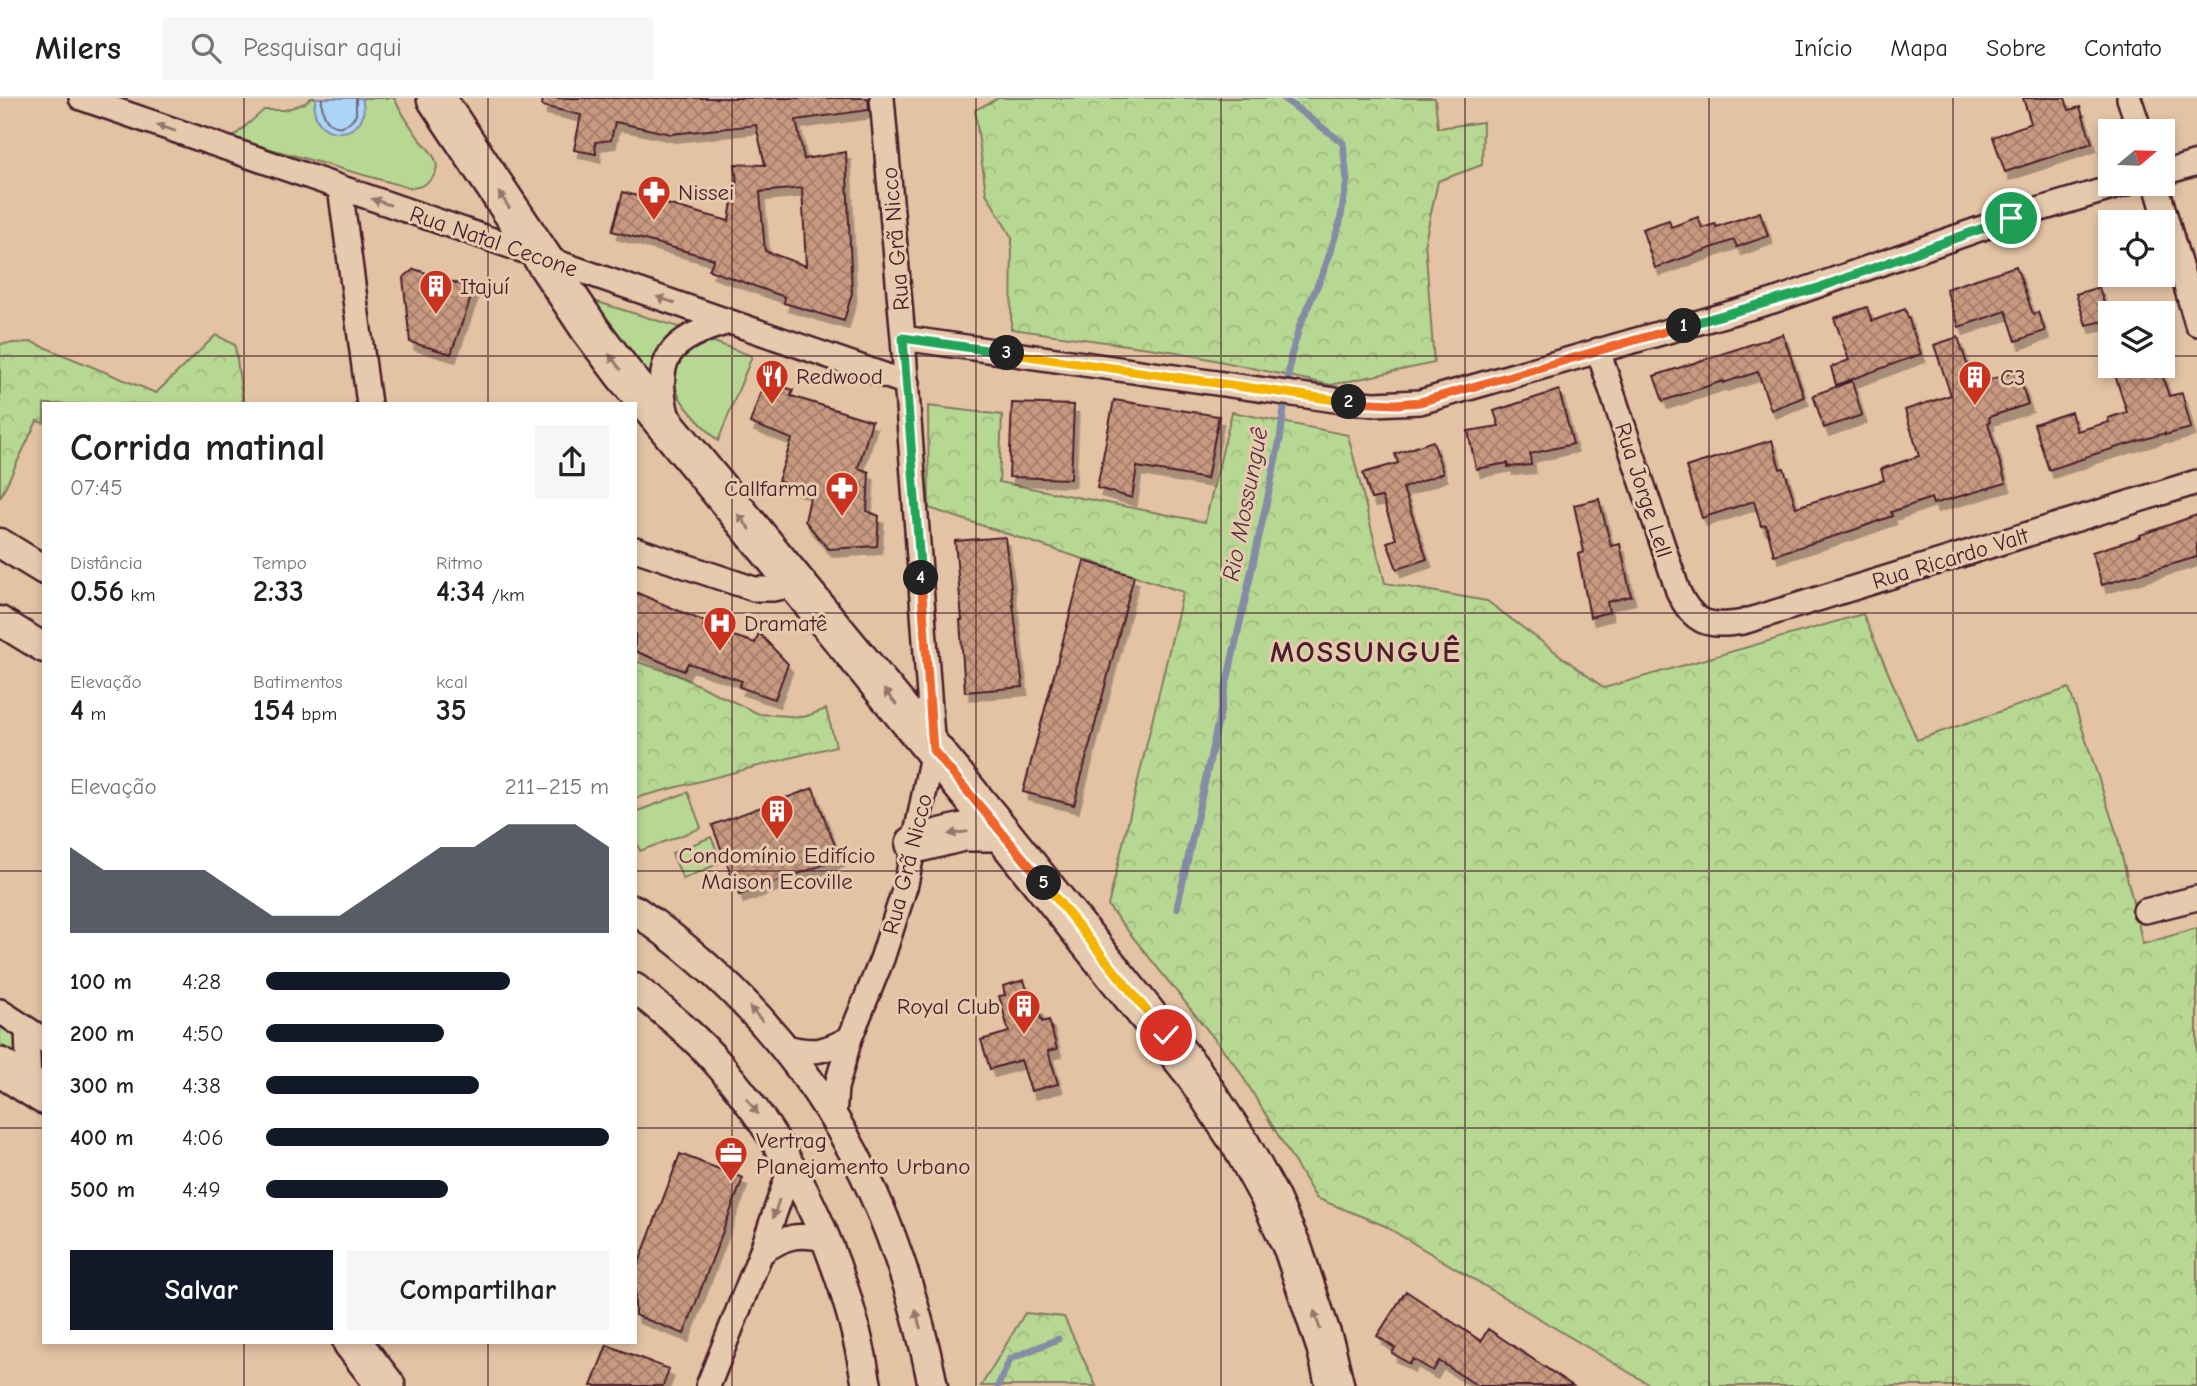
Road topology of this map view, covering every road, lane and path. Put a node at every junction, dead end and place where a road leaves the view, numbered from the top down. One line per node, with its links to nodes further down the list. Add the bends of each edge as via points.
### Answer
1 (80, 98): 8 (street, Rua Natal Cecone, one-way to 1)
2 (436, 98): 11 (main road, one-way to 2)
3 (882, 98): 14 (street, Rua Grã Nicco)
4 (2129, 98): 5 (street)
5 (2136, 119)
6 (2197, 163): 7 (street)
7 (2175, 169)
8 (340, 187): 11 (street, Rua Natal Cecone, one-way to 8); 17 (street)
9 (2098, 192): 15 (street, via 1818,288)
10 (2160, 196): 13 (street)
11 (541, 257): 12 (street, Rua Natal Cecone, one-way to 11); 18 (main road, one-way to 11, via 590,329)
12 (730, 322): 16 (street, Rua Natal Cecone); 18 (street, via 689,336 667,357 662,389)
13 (2197, 324)
14 (903, 338): 15 (street, via 1374,404 1420,402); 16 (street, Rua Grã Nicco)
15 (1598, 351): 25 (street, Rua Jorge Lell, via 1678,592 1691,614)
16 (907, 383): 27 (street, Rua Grã Nicco)
17 (369, 402)
18 (673, 435): 23 (main road, one-way to 18)
19 (2197, 482): 25 (street, Rua Ricardo Valt, via 1743,622)
20 (0, 543): 22 (street)
21 (637, 550): 23 (street, via 754,589)
22 (42, 569)
23 (796, 585): 27 (main road, one-way to 23)
24 (0, 621): 26 (street)
25 (1702, 622)
26 (42, 647)
27 (933, 750): 28 (main road); 29 (street, Rua Grã Nicco)
28 (1001, 832): 29 (main road, one-way to 29, via 963,832); 48 (main road, one-way to 28, via 1296,1255 1241,1145 1166,1035)
29 (915, 844): 36 (street, Rua Grã Nicco, via 895,923)
30 (2197, 898): 32 (street)
31 (637, 911): 37 (street, one-way to 31, via 707,966)
32 (2145, 911)
33 (637, 990): 40 (street, one-way to 40, via 721,1066)
34 (0, 1011): 35 (street)
35 (35, 1035): 38 (street)
36 (850, 1038): 37 (street, via 808,1053); 39 (street, Rua Grã Nicco, via 836,1088)
37 (786, 1047): 39 (street)
38 (24, 1082)
39 (834, 1116): 47 (street, one-way to 39, via 911,1294 889,1229)
40 (790, 1166): 41 (street); 42 (street, one-way to 42)
41 (828, 1240): 42 (street, via 793,1236); 46 (street)
42 (761, 1253): 45 (street)
43 (354, 1344): 44 (main road)
44 (386, 1386)
45 (708, 1386)
46 (867, 1386)
47 (933, 1386)
48 (1335, 1386)

